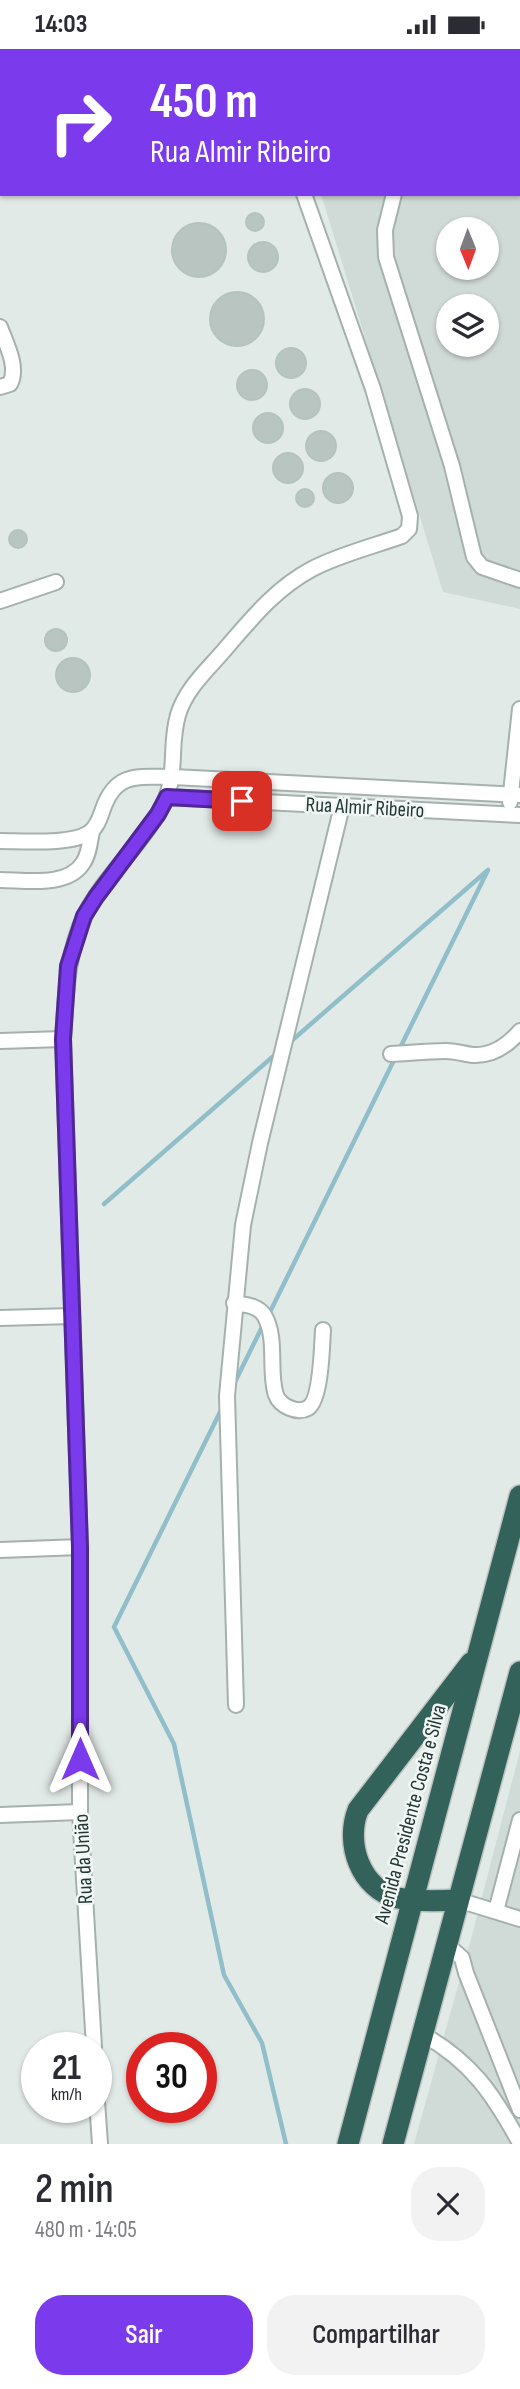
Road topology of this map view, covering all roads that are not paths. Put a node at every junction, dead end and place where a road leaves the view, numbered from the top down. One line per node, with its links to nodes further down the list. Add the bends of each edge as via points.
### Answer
1 (305, 196): 9 (street, Rua da União, via 373,389 410,516 409,529 402,536 313,568 265,603 190,688 178,713)
2 (394, 196): 5 (street, via 385,230 386,257 452,466 474,557 482,567)
3 (0, 327): 4 (street, via 14,368 10,384)
4 (0, 387)
5 (520, 580)
6 (56, 582): 7 (street)
7 (0, 601)
8 (520, 709): 10 (street)
9 (173, 777): 10 (street, Rua Almir Ribeiro); 11 (street, Rua da União); 14 (street, Rua Almir Ribeiro, via 131,777 117,784)
10 (515, 794): 13 (street)
11 (167, 797): 12 (street, Rua Almir Ribeiro); 18 (street, Rua da União, via 84,916 68,966)
12 (342, 806): 13 (street, Rua Almir Ribeiro); 21 (street, via 260,1143 243,1225)
13 (514, 815)
14 (92, 831): 15 (street, via 73,839); 16 (street, via 83,863 73,874 59,880)
15 (0, 841)
16 (0, 880)
17 (520, 1031): 20 (street, via 485,1055 449,1050)
18 (63, 1039): 19 (street); 22 (street, Rua da União)
19 (0, 1041)
20 (391, 1053)
21 (234, 1303): 24 (street, via 264,1315 272,1343 276,1396 290,1408 303,1410 316,1395); 30 (street, via 227,1396)
22 (72, 1316): 23 (street); 26 (street, Rua da União)
23 (0, 1318)
24 (323, 1330)
25 (520, 1496): 28 (highway, Avenida Presidente Costa e Silva)
26 (80, 1548): 27 (street); 31 (street, Rua da União)
27 (0, 1550)
28 (478, 1653): 34 (highway, Avenida Presidente Costa e Silva); 34 (highway, via 354,1820 353,1845 369,1880 387,1893)
29 (520, 1672): 35 (highway)
30 (236, 1705)
31 (80, 1812): 32 (street); 39 (street, Rua da União)
32 (0, 1815)
33 (520, 1820): 36 (street)
34 (413, 1899): 35 (highway); 45 (highway, Avenida Presidente Costa e Silva)
35 (458, 1900): 36 (street); 38 (highway)
36 (496, 1911): 37 (street)
37 (520, 1919)
38 (446, 1944): 40 (highway); 41 (street, via 462,1958)
39 (93, 2032)
40 (422, 2034): 43 (street, via 447,2047 482,2081); 46 (highway)
41 (520, 2110)
42 (99, 2123): 44 (street)
43 (520, 2143)
44 (100, 2144)
45 (348, 2144)
46 (393, 2144)

